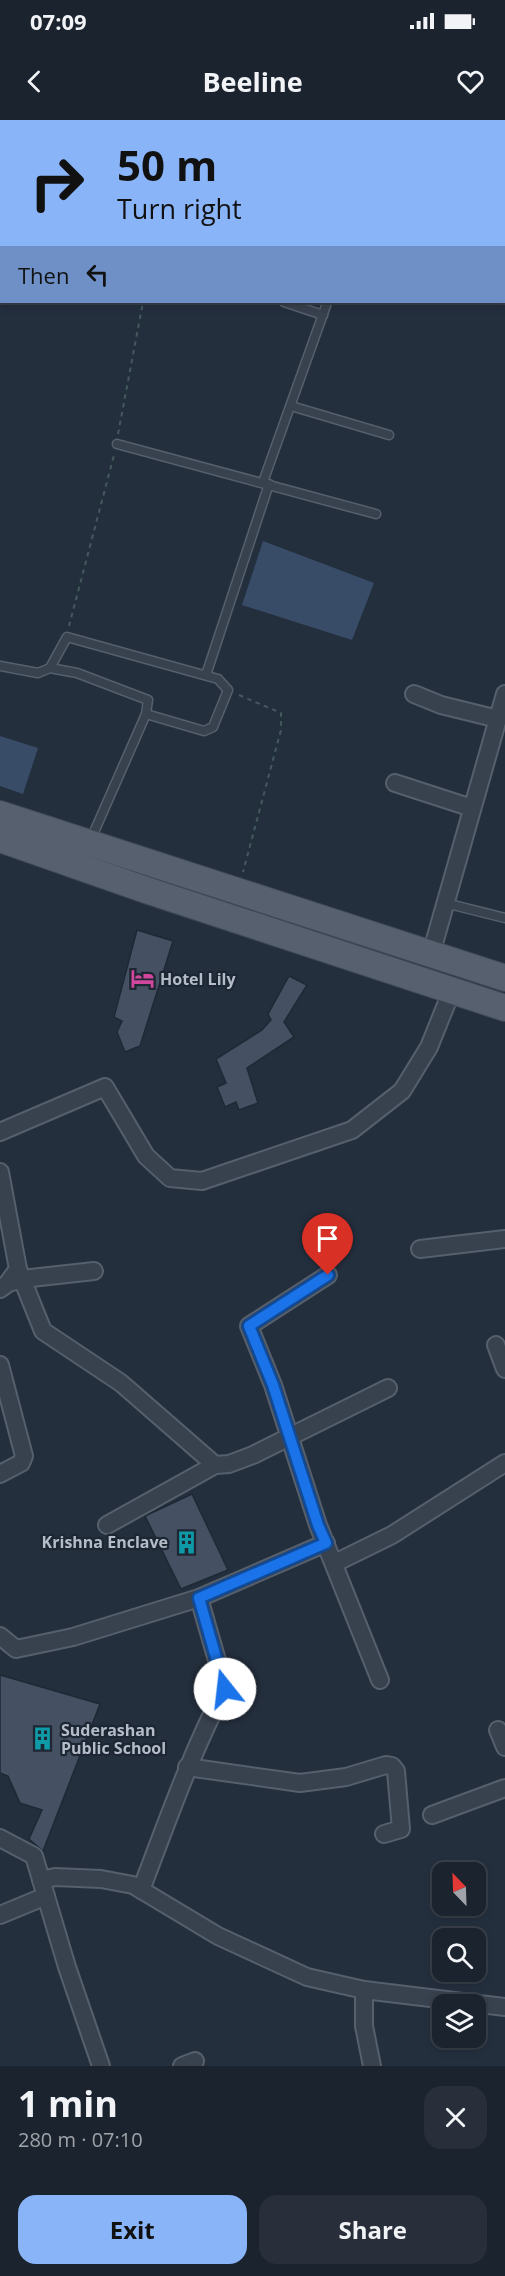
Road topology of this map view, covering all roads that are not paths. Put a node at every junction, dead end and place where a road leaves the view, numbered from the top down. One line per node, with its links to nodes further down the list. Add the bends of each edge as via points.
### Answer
1 (287, 303): 3 (lane)
2 (327, 303): 3 (lane)
3 (323, 315): 4 (lane)
4 (291, 406): 5 (lane); 7 (lane)
5 (390, 435)
6 (117, 444): 7 (lane)
7 (266, 483): 8 (lane); 11 (lane)
8 (376, 514)
9 (0, 666): 10 (lane, via 38,673)
10 (50, 668): 11 (lane, via 66,637); 14 (lane, via 77,673 148,700)
11 (206, 675): 14 (lane, via 218,679 228,690 213,727 204,731)
12 (414, 694): 15 (street)
13 (505, 694): 15 (street)
14 (146, 714): 20 (lane)
15 (498, 719): 17 (street)
16 (395, 783): 17 (street)
17 (472, 808): 21 (street)
18 (0, 814): 20 (main road)
19 (0, 839): 25 (main road)
20 (90, 842): 23 (main road)
21 (445, 903): 22 (lane); 23 (street)
22 (505, 918)
23 (431, 954): 24 (main road)
24 (505, 978)
25 (452, 990): 26 (main road); 27 (street, via 429,1047 402,1091 352,1130 202,1182 170,1178 146,1156 105,1087)
26 (505, 1008)
27 (0, 1132)
28 (0, 1172): 33 (street)
29 (505, 1239): 30 (street)
30 (420, 1249)
31 (94, 1271): 33 (street)
32 (328, 1275): 39 (street, via 249,1326)
33 (10, 1281): 40 (street, via 43,1330 121,1383)
34 (496, 1345): 36 (street)
35 (0, 1365): 38 (street)
36 (505, 1369)
37 (388, 1388): 39 (street)
38 (6, 1416): 42 (street, via 24,1456 21,1463)
39 (290, 1436): 40 (street, via 229,1464); 44 (street)
40 (215, 1466): 43 (street)
41 (504, 1466): 45 (street, via 392,1535)
42 (0, 1474)
43 (107, 1525)
44 (326, 1543): 45 (street); 46 (street)
45 (335, 1563): 48 (street)
46 (199, 1598): 47 (street, via 73,1637 16,1649); 51 (street, via 225,1689)
47 (0, 1636)
48 (381, 1680)
49 (498, 1730): 50 (street)
50 (505, 1747)
51 (188, 1767): 54 (street, via 300,1783 346,1778 392,1766 396,1771 401,1829); 57 (street)
52 (505, 1788): 53 (street)
53 (432, 1815)
54 (384, 1834)
55 (0, 1838): 56 (street, via 34,1856)
56 (44, 1888): 57 (street, via 55,1877 101,1879); 58 (street); 61 (street)
57 (141, 1890): 59 (street, via 218,1936 307,1977)
58 (0, 1915)
59 (364, 1990): 60 (street); 62 (street, via 364,2026)
60 (505, 2007)
61 (101, 2066)
62 (372, 2066)

